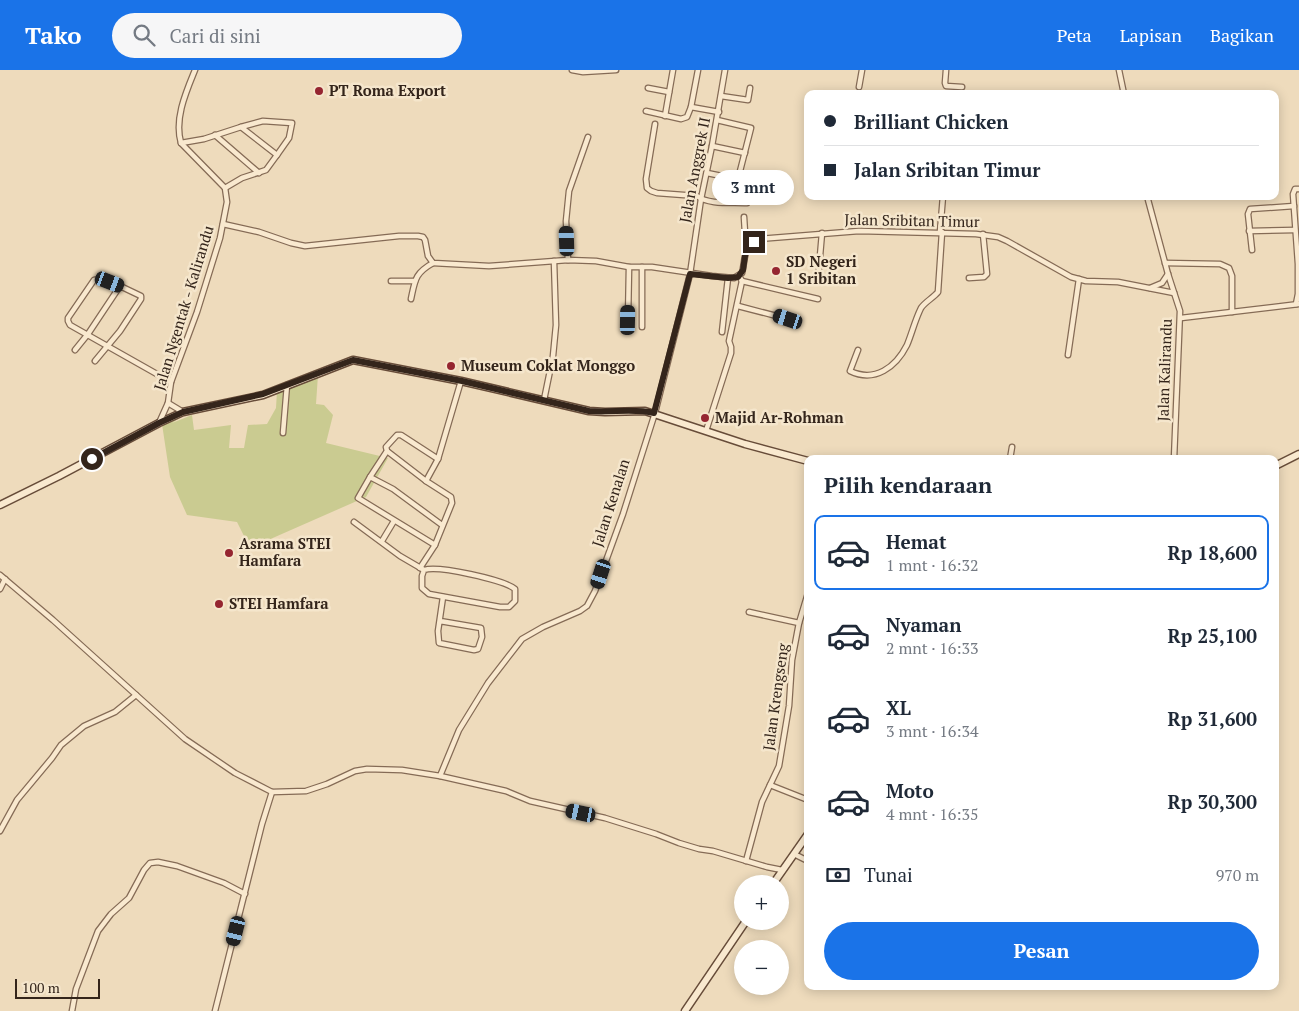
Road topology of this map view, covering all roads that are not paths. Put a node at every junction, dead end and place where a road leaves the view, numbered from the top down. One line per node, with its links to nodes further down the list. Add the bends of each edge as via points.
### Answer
1 (195, 70): 27 (street, via 184,98 178,133)
2 (572, 70): 10 (street)
3 (616, 70): 10 (street)
4 (673, 70): 16 (street)
5 (698, 70): 18 (street)
6 (725, 70): 17 (street, Jalan Anggrek II)
7 (862, 70): 11 (street)
8 (946, 70): 12 (street, via 946,86)
9 (1119, 70): 15 (street)
10 (583, 71)
11 (858, 87)
12 (962, 87)
13 (648, 88): 16 (street)
14 (750, 88): 17 (street, via 748,100)
15 (1123, 90)
16 (669, 92): 21 (street)
17 (721, 96): 20 (street, Jalan Anggrek II)
18 (691, 107): 20 (street); 21 (street, via 684,119)
19 (646, 110): 21 (street)
20 (719, 112): 22 (street, Jalan Anggrek II)
21 (664, 116)
22 (717, 120): 28 (street, Jalan Anggrek II); 29 (street, via 751,128)
23 (655, 124): 37 (street, via 647,188 657,193)
24 (241, 127): 25 (street); 30 (street); 30 (street, via 263,121 292,122 289,138)
25 (215, 136): 27 (street); 31 (street)
26 (588, 137): 53 (street, via 568,191)
27 (181, 144): 35 (street)
28 (712, 146): 29 (street); 32 (street, Jalan Anggrek II)
29 (745, 153): 33 (street)
30 (277, 155): 31 (street, via 266,170)
31 (259, 173): 35 (street, via 248,175)
32 (707, 173): 33 (street); 37 (street, Jalan Anggrek II)
33 (738, 179): 34 (street)
34 (751, 182)
35 (225, 188): 44 (street, Jalan Ngentak - Kalirandu, via 227,202)
36 (1299, 189): 41 (street, via 1293,192)
37 (701, 199): 40 (street); 60 (street, Jalan Anggrek II)
38 (943, 200): 47 (street)
39 (1149, 200): 56 (street, Jalan Kalirandu)
40 (747, 203)
41 (1294, 206): 42 (street); 46 (street, via 1250,208)
42 (1296, 213): 45 (street)
43 (744, 217): 51 (street)
44 (223, 224): 55 (street, via 305,246 418,236 424,240); 91 (street, Jalan Ngentak - Kalirandu, via 197,312)
45 (1295, 230): 46 (street); 50 (street)
46 (1250, 231): 52 (street)
47 (941, 232): 48 (street, Jalan Sribitan Timur); 49 (street, Jalan Sribitan Timur); 87 (street, via 938,292 920,310 903,351 888,369 865,375 850,371)
48 (822, 234): 51 (street, Jalan Sribitan Timur, via 760,240); 65 (street)
49 (983, 234): 63 (street, via 987,274); 66 (street, Jalan Sribitan Timur, via 998,237 1062,274)
50 (1297, 244): 57 (street)
51 (746, 249): 64 (street)
52 (1252, 250)
53 (568, 260): 54 (street); 59 (street)
54 (554, 262): 55 (street, via 489,266); 93 (street, via 554,356)
55 (433, 263): 68 (street, via 423,268)
56 (1165, 263): 61 (street, Jalan Kalirandu); 76 (street, via 1220,264 1229,268)
57 (1299, 265): 74 (street)
58 (642, 266): 59 (street); 60 (street); 82 (street)
59 (628, 267): 80 (street)
60 (690, 274): 62 (street); 96 (street, Jalan Anggrek II)
61 (1168, 274): 70 (street, via 1162,283); 71 (street, Jalan Kalirandu)
62 (728, 278): 64 (street); 77 (street)
63 (969, 278)
64 (741, 279): 73 (street); 75 (street)
65 (818, 279)
66 (1079, 279): 70 (street, Jalan Sribitan Timur); 88 (street)
67 (391, 281): 68 (street)
68 (415, 281): 72 (street)
69 (120, 286): 84 (street); 84 (street, via 100,278 94,280 68,318 70,325); 85 (street, via 142,299)
70 (1149, 288): 71 (street, Jalan Sribitan Timur)
71 (1174, 293): 78 (street, Jalan Kalirandu)
72 (411, 299)
73 (818, 299)
74 (1297, 304): 76 (street)
75 (738, 306): 79 (street); 81 (street)
76 (1232, 312): 78 (street)
77 (724, 318): 81 (street); 83 (street)
78 (1180, 318): 104 (street, Jalan Kalirandu)
79 (788, 319)
80 (628, 320)
81 (735, 320): 98 (street, via 729,341 731,353)
82 (642, 327)
83 (722, 332)
84 (88, 334): 85 (street); 86 (street)
85 (108, 345): 89 (street); 91 (street)
86 (75, 350)
87 (858, 350)
88 (1068, 355)
89 (95, 361)
90 (462, 381): 92 (main road, via 353,360); 93 (main road); 105 (street)
91 (171, 382): 94 (street, Jalan Ngentak - Kalirandu)
92 (287, 386): 95 (main road); 99 (street)
93 (544, 400): 96 (main road, via 589,411)
94 (168, 402): 95 (street); 97 (street, Jalan Ngentak - Kalirandu)
95 (183, 412): 97 (main road)
96 (654, 413): 98 (main road); 126 (street, Jalan Kenalan, via 618,529 591,601 580,611 522,639 488,683 459,730)
97 (159, 423): 110 (main road)
98 (706, 431): 106 (main road)
99 (283, 433)
100 (1012, 447): 103 (street)
101 (388, 451): 105 (street, via 386,447 398,434); 108 (street); 109 (street)
102 (1299, 454): 107 (main road)
103 (1011, 455)
104 (1174, 455)
105 (438, 459): 109 (street)
106 (804, 460)
107 (1279, 464)
108 (370, 477): 111 (street, via 358,500); 113 (street)
109 (426, 481): 113 (street, via 452,499)
110 (0, 505)
111 (394, 521): 114 (street); 115 (street)
112 (354, 522): 114 (street)
113 (442, 525): 115 (street)
114 (382, 541): 116 (street)
115 (435, 545): 116 (street)
116 (422, 569): 120 (street, via 424,590); 120 (street, via 479,576 509,585 516,592 514,604 507,607)
117 (0, 575): 118 (street)
118 (6, 579): 119 (street); 125 (street)
119 (0, 589)
120 (443, 597): 123 (street)
121 (804, 606): 124 (street, Jalan Krengseng)
122 (749, 612): 124 (street)
123 (440, 621): 123 (street, via 481,628 478,649 440,643)
124 (799, 623): 127 (street, Jalan Krengseng, via 779,766)
125 (136, 695): 128 (street, via 212,759); 130 (street, via 116,712 84,726 61,746 17,800)
126 (440, 776): 128 (street, via 368,769 348,773 306,791); 134 (street, via 605,818)
127 (770, 785): 129 (street); 134 (street, Jalan Krengseng, via 762,802)
128 (272, 792): 137 (street)
129 (804, 798)
130 (0, 831)
131 (804, 840): 132 (main road)
132 (794, 854): 133 (street); 135 (main road)
133 (804, 859)
134 (746, 861): 135 (street)
135 (782, 870): 136 (main road)
136 (779, 875)
137 (245, 894): 139 (street, via 178,866 150,863 129,898 98,931 76,989); 140 (street)
138 (740, 930): 141 (main road)
139 (72, 1011)
140 (215, 1011)
141 (685, 1011)

